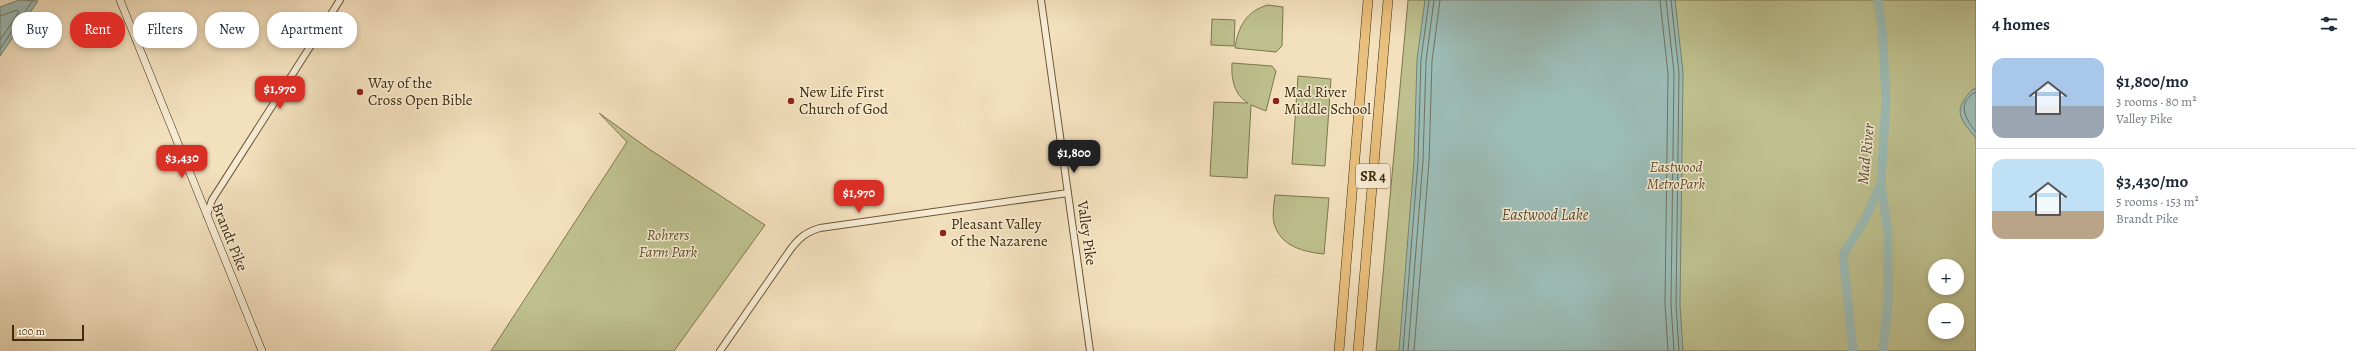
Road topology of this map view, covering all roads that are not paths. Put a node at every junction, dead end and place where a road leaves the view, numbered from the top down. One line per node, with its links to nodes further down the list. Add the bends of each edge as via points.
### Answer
1 (120, 0): 7 (main road, Brandt Pike)
2 (340, 0): 7 (street, via 212,200)
3 (1042, 0): 6 (street, Valley Pike)
4 (1368, 0): 11 (highway, SR 4)
5 (1388, 0): 12 (highway, SR 4)
6 (1068, 193): 9 (street, via 820,228 809,232 790,250); 10 (street, Valley Pike)
7 (207, 215): 8 (main road, Brandt Pike)
8 (262, 351)
9 (720, 351)
10 (1090, 351)
11 (1339, 351)
12 (1358, 351)

